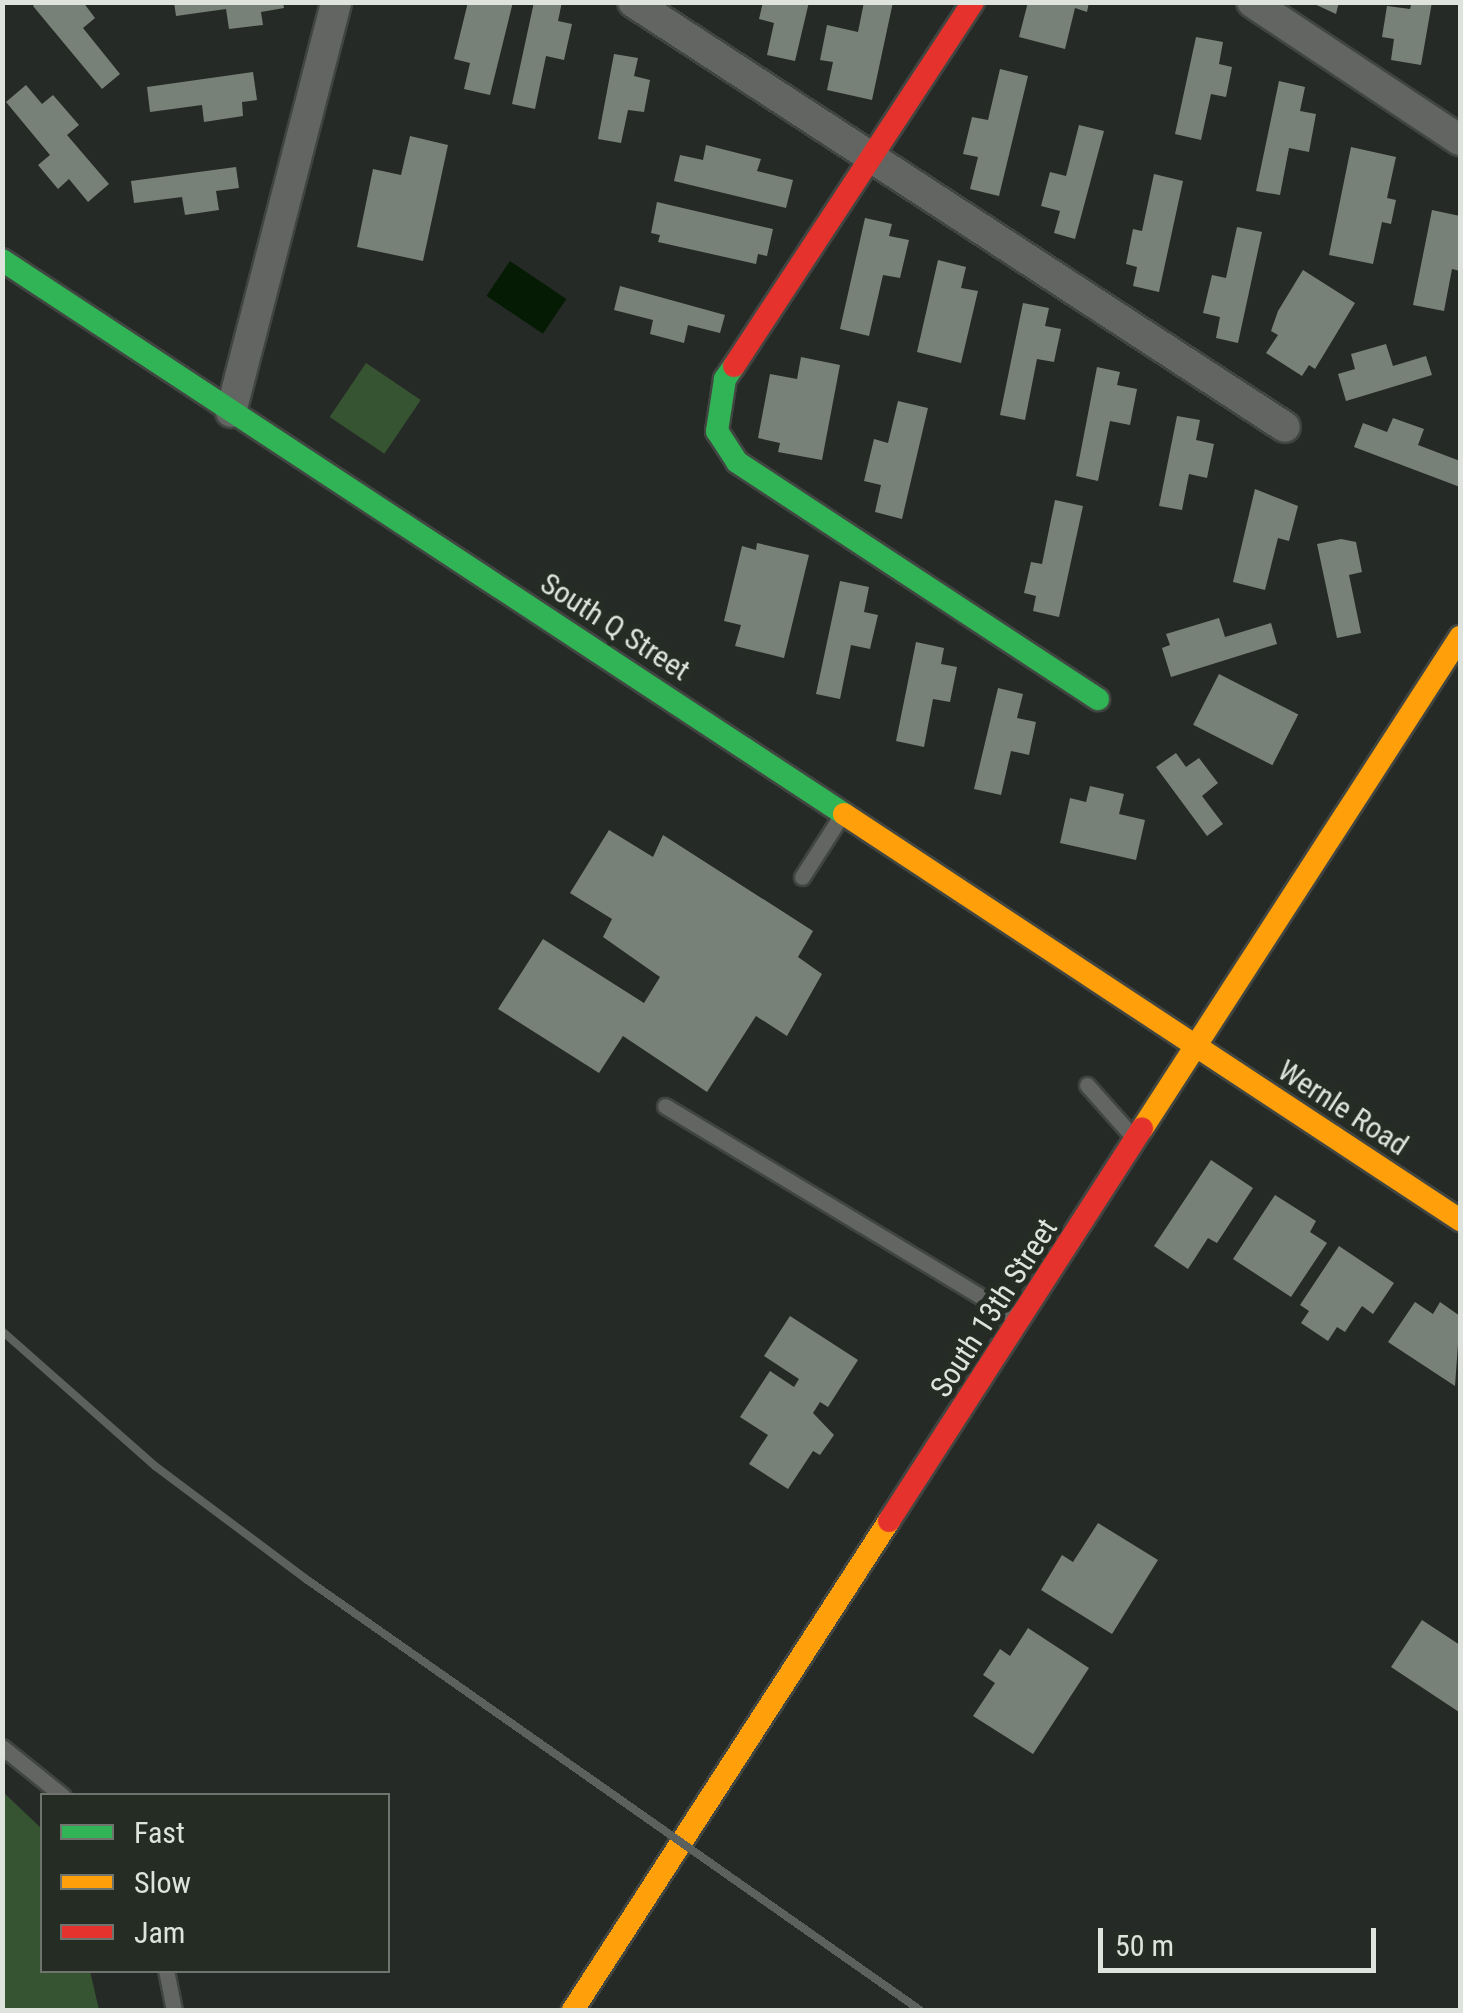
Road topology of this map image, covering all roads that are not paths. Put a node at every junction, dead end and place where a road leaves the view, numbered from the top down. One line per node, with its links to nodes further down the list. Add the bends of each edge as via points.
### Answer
1 (336, 2): 8 (street)
2 (633, 2): 6 (street)
3 (973, 2): 6 (street)
4 (1252, 2): 5 (street)
5 (1460, 140)
6 (872, 158): 9 (street); 11 (street, via 725,378 718,432 737,462)
7 (2, 260): 8 (street, South Q Street)
8 (231, 412): 12 (street, South Q Street)
9 (1285, 427)
10 (1460, 637): 14 (street, South 13th Street)
11 (1098, 698)
12 (844, 813): 13 (lane); 14 (street, South Q Street)
13 (802, 877)
14 (1196, 1044): 17 (street, South 13th Street); 18 (street, Wernle Road)
15 (1087, 1085): 17 (lane)
16 (665, 1106): 19 (lane)
17 (1138, 1143): 19 (street, South 13th Street)
18 (1460, 1220)
19 (1022, 1320): 24 (street, South 13th Street)
20 (2, 1746): 21 (lane)
21 (59, 1793)
22 (167, 1973): 23 (lane)
23 (174, 2010)
24 (573, 2010)

